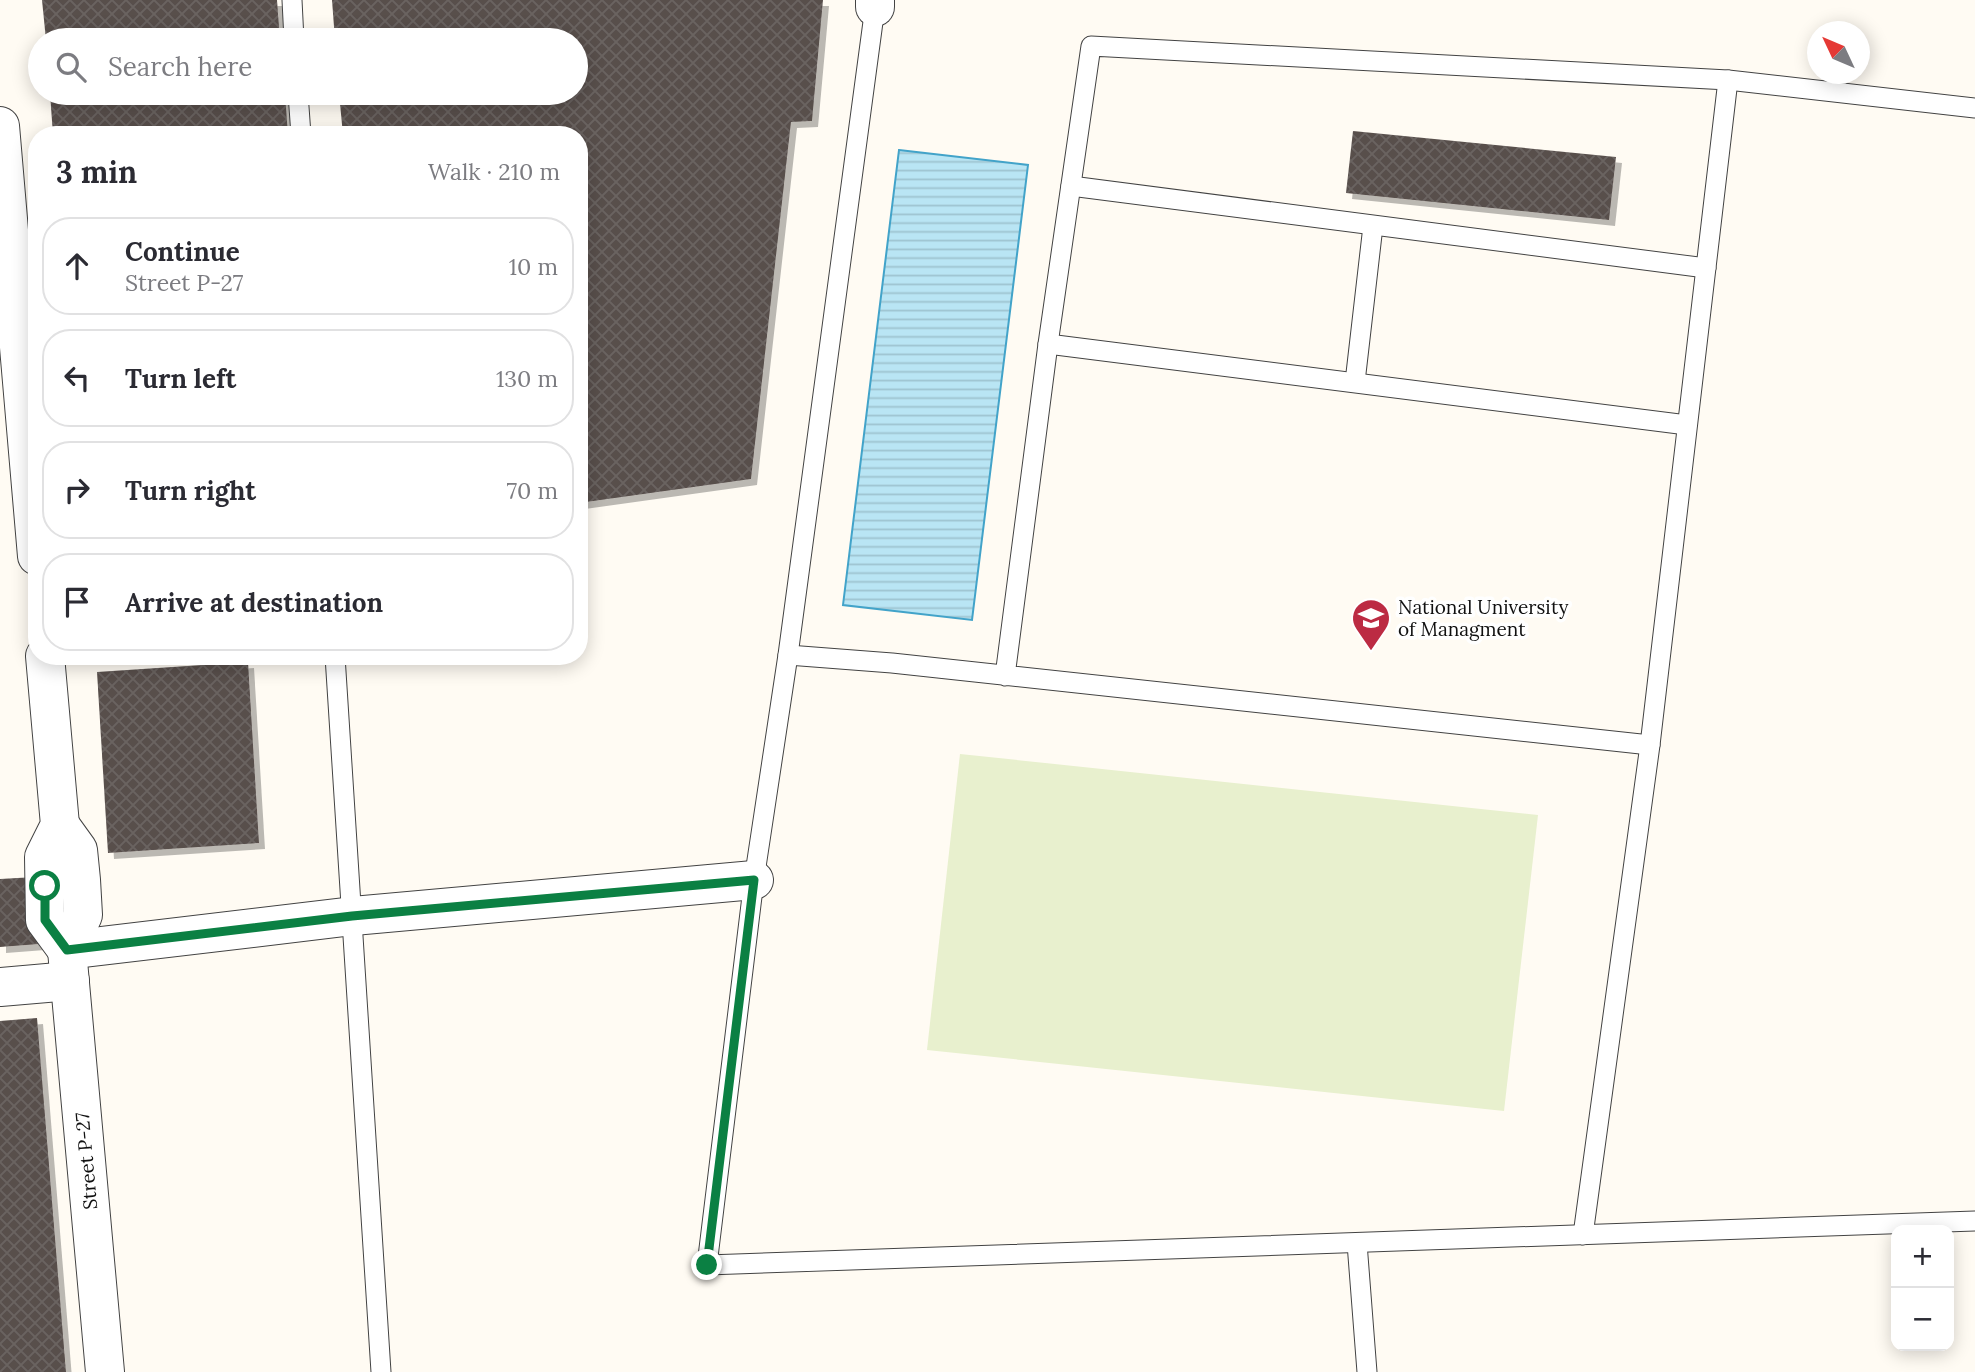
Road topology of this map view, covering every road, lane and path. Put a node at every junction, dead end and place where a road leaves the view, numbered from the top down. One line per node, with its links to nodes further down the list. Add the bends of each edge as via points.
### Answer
1 (292, 0): 3 (lane)
2 (875, 4): 16 (lane)
3 (294, 28)
4 (1728, 80): 6 (lane); 9 (lane, via 1091,46); 11 (lane)
5 (299, 105): 8 (lane)
6 (1975, 108)
7 (0, 126): 15 (street)
8 (300, 126)
9 (1071, 186): 10 (lane); 12 (lane)
10 (1373, 226): 11 (lane); 13 (lane)
11 (1706, 268): 14 (lane)
12 (1048, 344): 13 (lane); 19 (lane)
13 (1355, 382): 14 (lane)
14 (1687, 425): 20 (lane)
15 (28, 451)
16 (788, 655): 19 (lane); 21 (lane)
17 (46, 665): 23 (street, via 60,825 78,850 45,920)
18 (336, 665): 22 (lane)
19 (1005, 676): 20 (lane)
20 (1650, 745): 26 (lane)
21 (754, 880): 22 (street); 27 (lane, via 707,1265)
22 (352, 916): 23 (street); 29 (lane)
23 (69, 965): 24 (street); 28 (street, Street P-27)
24 (0, 987)
25 (1975, 1221): 26 (lane)
26 (1583, 1235): 27 (lane)
27 (1357, 1243): 30 (lane)
28 (105, 1372)
29 (381, 1372)
30 (1367, 1372)

